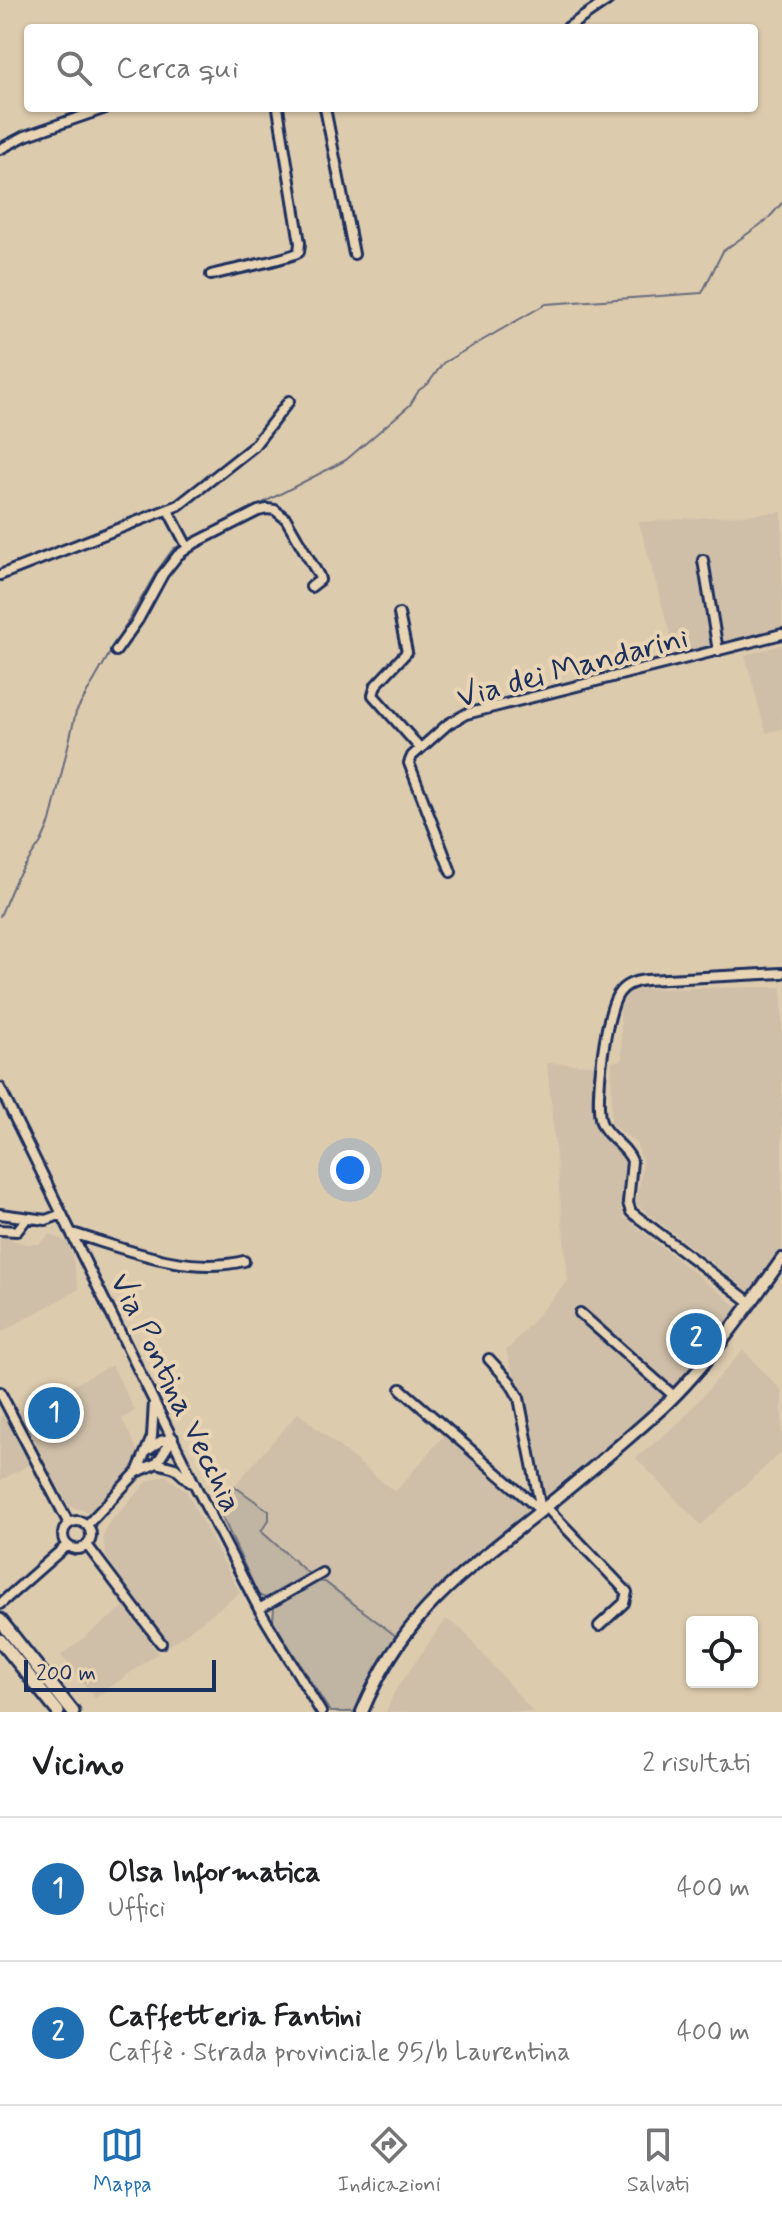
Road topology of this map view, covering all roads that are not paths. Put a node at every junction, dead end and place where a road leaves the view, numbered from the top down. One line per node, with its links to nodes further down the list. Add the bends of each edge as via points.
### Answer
1 (608, 0): 2 (street)
2 (573, 24)
3 (95, 112): 6 (street)
4 (279, 112): 8 (street, via 299,252)
5 (326, 112): 7 (street)
6 (0, 149)
7 (354, 254)
8 (211, 275)
9 (289, 401): 10 (street, via 254,446)
10 (168, 510): 11 (street); 13 (street)
11 (188, 548): 14 (street, via 260,510 275,510 285,517 319,576); 17 (street, via 163,574)
12 (703, 560): 18 (street)
13 (0, 575)
14 (311, 587)
15 (399, 614): 19 (street, via 407,652 373,695)
16 (782, 634): 18 (street, Via dei Mandarini)
17 (116, 651)
18 (718, 651): 19 (street, Via dei Mandarini, via 466,714)
19 (420, 748): 20 (street, via 409,765)
20 (451, 872)
21 (782, 973): 30 (street, via 629,984 613,1005 601,1064 601,1120 633,1162 631,1212)
22 (0, 1088): 24 (street, Via Pontina Vecchia)
23 (0, 1214): 25 (street)
24 (62, 1214): 25 (street, via 50,1220); 27 (street, Via Pontina Vecchia)
25 (27, 1218): 26 (street, via 17,1231)
26 (0, 1230)
27 (72, 1233): 29 (street, via 174,1261); 36 (street, Via Pontina Vecchia)
28 (782, 1259): 30 (main road)
29 (244, 1261)
30 (750, 1302): 35 (main road)
31 (580, 1313): 35 (street)
32 (489, 1359): 42 (street, via 519,1398)
33 (401, 1389): 42 (street)
34 (0, 1392): 43 (street)
35 (674, 1396): 42 (main road)
36 (154, 1397): 37 (street, Via Pontina Vecchia); 38 (street, via 153,1432)
37 (173, 1438): 38 (street); 39 (street); 41 (street, Via Pontina Vecchia)
38 (145, 1455): 40 (street)
39 (157, 1463): 40 (street); 41 (street, via 175,1468)
40 (137, 1472): 44 (street)
41 (197, 1489): 49 (street, Via Pontina Vecchia)
42 (543, 1509): 51 (street, via 627,1592 624,1603); 57 (main road, via 423,1610 389,1657)
43 (69, 1524): 44 (street); 45 (street, via 63,1532)
44 (87, 1525): 46 (street)
45 (67, 1545): 46 (street); 48 (street)
46 (87, 1545): 53 (street)
47 (322, 1573): 49 (street)
48 (2, 1602)
49 (259, 1609): 56 (street, Via Pontina Vecchia)
50 (0, 1620): 55 (highway)
51 (599, 1626)
52 (0, 1640): 54 (highway)
53 (161, 1643)
54 (58, 1712)
55 (73, 1712)
56 (321, 1712)
57 (362, 1712)

